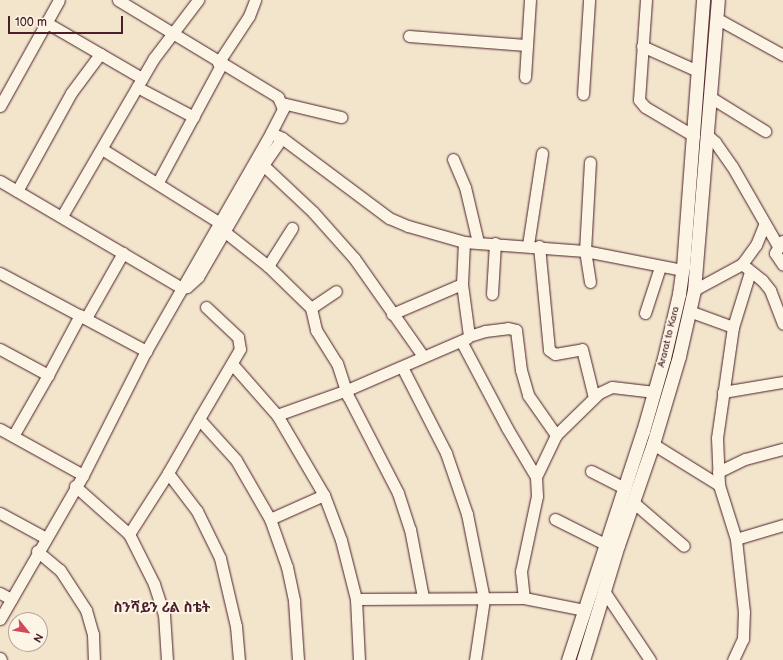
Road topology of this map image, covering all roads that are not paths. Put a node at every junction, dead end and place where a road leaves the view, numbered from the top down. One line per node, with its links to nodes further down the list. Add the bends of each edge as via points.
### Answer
1 (59, 0): 11 (street)
2 (118, 0): 12 (street)
3 (198, 0): 12 (street)
4 (255, 0): 18 (street, via 249,16)
5 (530, 0): 14 (street)
6 (589, 0): 23 (street)
7 (646, 0): 15 (street)
8 (703, 0): 19 (main road, Ararat to Kara)
9 (718, 0): 10 (main road, Ararat to Kara)
10 (716, 18): 17 (street); 24 (main road, Ararat to Kara)
11 (47, 24): 16 (street); 22 (street)
12 (172, 32): 18 (street); 21 (street)
13 (409, 36): 14 (street)
14 (526, 45): 20 (street)
15 (642, 46): 19 (street); 32 (street, via 641,103)
16 (100, 54): 21 (street); 43 (street, via 64,105 46,143)
17 (783, 55)
18 (220, 64): 25 (street, via 278,97); 27 (street)
19 (698, 71): 32 (main road, Ararat to Kara)
20 (525, 77)
21 (140, 82): 27 (street); 34 (street)
22 (3, 93): 26 (street)
23 (583, 94)
24 (710, 97): 29 (street); 31 (main road, Ararat to Kara)
25 (282, 103): 28 (street); 30 (street, via 283,109)
26 (0, 106)
27 (194, 117): 40 (street)
28 (341, 117)
29 (765, 131)
30 (271, 133): 33 (street); 46 (street)
31 (707, 135): 42 (main road, Ararat to Kara); 45 (street, via 732,166)
32 (694, 136): 41 (main road, Ararat to Kara)
33 (282, 138): 38 (street); 48 (street, via 389,218)
34 (102, 149): 40 (street); 44 (street)
35 (542, 153): 52 (street)
36 (453, 159): 49 (street, via 465,187)
37 (590, 162): 53 (street)
38 (263, 165): 46 (street); 72 (street, via 313,212 354,258)
39 (0, 181): 43 (street)
40 (158, 182): 46 (street)
41 (690, 183): 42 (main road); 59 (main road, Ararat to Kara)
42 (703, 185): 65 (main road, Ararat to Kara)
43 (17, 191): 44 (street)
44 (62, 216): 54 (street)
45 (764, 225): 51 (street); 55 (street, via 756,245)
46 (223, 227): 57 (street); 64 (street)
47 (292, 228): 57 (street)
48 (464, 242): 49 (street); 63 (street)
49 (478, 242): 50 (street)
50 (495, 243): 52 (street); 67 (street)
51 (780, 243): 56 (street, via 775,253)
52 (534, 245): 53 (street); 87 (street, via 549,350 554,354 582,349)
53 (585, 251): 58 (street); 62 (street)
54 (123, 253): 64 (street); 73 (street)
55 (742, 264): 60 (street); 65 (street)
56 (783, 264)
57 (268, 266): 69 (street)
58 (660, 267): 59 (street); 71 (street)
59 (683, 270): 85 (main road, Ararat to Kara, via 671,332)
60 (750, 272): 74 (street, via 762,280 770,290); 75 (street)
61 (0, 273): 73 (street)
62 (590, 282)
63 (462, 284): 72 (street); 76 (street)
64 (182, 288): 78 (street)
65 (694, 290): 70 (main road, Ararat to Kara)
66 (336, 291): 69 (street)
67 (492, 294)
68 (206, 307): 80 (street, via 238,337 240,349)
69 (311, 308): 84 (street, via 316,330 336,363)
70 (689, 311): 75 (street); 93 (main road, Ararat to Kara)
71 (645, 313)
72 (392, 314): 79 (street)
73 (83, 317): 78 (street); 82 (street)
74 (783, 324)
75 (733, 327): 86 (street)
76 (465, 338): 79 (street); 91 (street, via 485,331 508,328 516,330 521,370 528,395); 100 (street, via 507,428)
77 (0, 348): 82 (street)
78 (146, 351): 99 (street)
79 (422, 356): 81 (street)
80 (233, 364): 88 (street); 89 (street)
81 (402, 367): 84 (street); 122 (street, via 457,480 476,551)
82 (48, 375): 92 (street)
83 (783, 382): 86 (street)
84 (347, 390): 88 (street); 118 (street, via 398,494 410,529)
85 (655, 392): 87 (street, via 612,387); 95 (main road, Ararat to Kara)
86 (723, 392): 97 (street, via 717,438)
87 (594, 398): 91 (street)
88 (277, 415): 104 (street)
89 (199, 419): 98 (street); 107 (street, via 236,460)
90 (0, 429): 92 (street)
91 (556, 435): 100 (street)
92 (13, 436): 99 (street)
93 (653, 444): 95 (main road, Ararat to Kara); 101 (street)
94 (783, 449): 97 (street, via 745,460)
95 (637, 469): 103 (main road, Ararat to Kara); 105 (main road, Ararat to Kara)
96 (591, 471): 103 (street)
97 (718, 472): 101 (street)
98 (168, 473): 110 (street); 127 (street, via 197,511 220,558 236,626)
99 (83, 475): 102 (street)
100 (536, 477): 119 (street, via 537,496 521,571)
101 (719, 485): 112 (street)
102 (75, 486): 110 (street); 111 (street)
103 (625, 488): 113 (main road, Ararat to Kara)
104 (324, 495): 107 (street); 121 (street, via 341,540)
105 (633, 502): 114 (street); 116 (main road, Ararat to Kara)
106 (0, 513): 111 (street)
107 (270, 519): 128 (street, via 294,601)
108 (555, 519): 113 (street)
109 (783, 525): 112 (street)
110 (129, 534): 126 (street, via 154,584 164,614)
111 (46, 538): 115 (street)
112 (736, 539): 134 (street, via 744,629)
113 (605, 544): 123 (main road, Ararat to Kara)
114 (684, 546)
115 (37, 551): 120 (street); 125 (street, via 60,570 86,610 94,634)
116 (604, 591): 132 (main road, Ararat to Kara); 133 (street)
117 (0, 593): 120 (street)
118 (423, 597): 121 (street); 122 (street)
119 (524, 598): 122 (street); 123 (street)
120 (11, 599): 124 (street)
121 (356, 599): 129 (street)
122 (484, 599): 130 (street)
123 (584, 610): 131 (main road, Ararat to Kara)
124 (0, 619)
125 (94, 660)
126 (166, 660)
127 (238, 660)
128 (298, 660)
129 (359, 660)
130 (475, 660)
131 (568, 660)
132 (583, 660)
133 (650, 660)
134 (733, 660)

